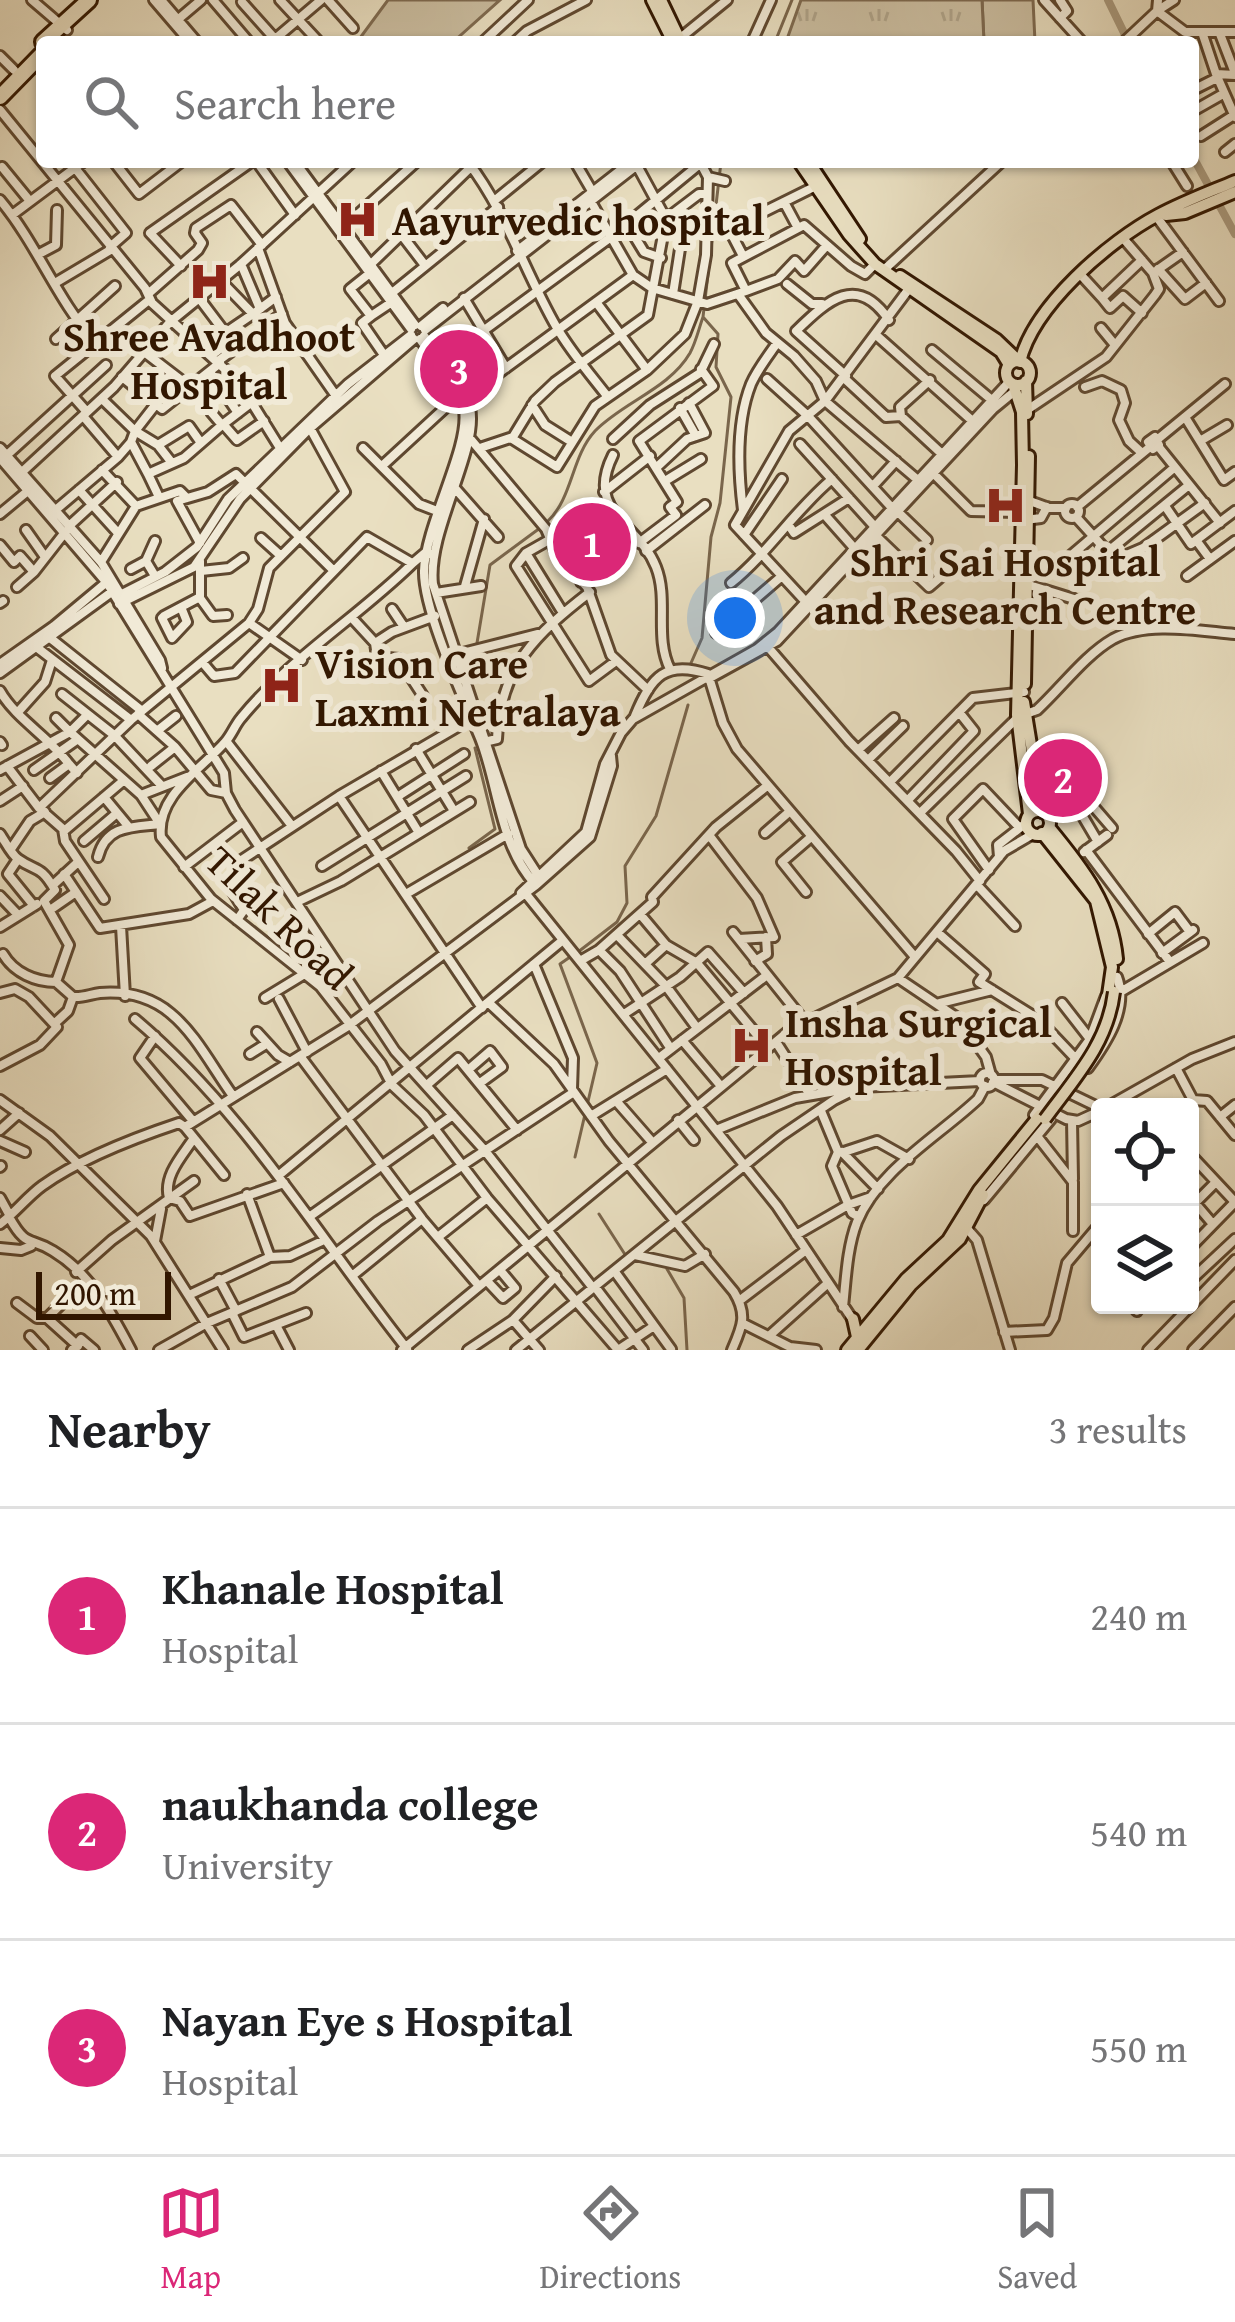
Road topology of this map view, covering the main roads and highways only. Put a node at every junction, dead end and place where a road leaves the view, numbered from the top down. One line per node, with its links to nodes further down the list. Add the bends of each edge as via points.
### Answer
1 (89, 0): 4 (highway)
2 (100, 0): 4 (highway)
3 (656, 0): 7 (main road)
4 (64, 28): 5 (highway); 6 (highway)
5 (53, 36)
6 (58, 36)
7 (675, 36)
8 (36, 50): 10 (highway)
9 (36, 59): 11 (highway)
10 (0, 85)
11 (0, 97)
12 (803, 168): 15 (main road, via 853,241)
13 (813, 168): 15 (main road)
14 (1231, 188): 16 (main road, via 1156,215 1122,237 1079,274)
15 (881, 266): 17 (main road); 18 (main road)
16 (1029, 336): 17 (main road); 18 (main road)
17 (1000, 342): 18 (main road)
18 (1018, 363): 19 (main road, via 1006,375); 19 (main road, via 1029,371)
19 (1016, 385): 20 (main road); 20 (main road, via 1027,410)
20 (1025, 510): 21 (main road); 21 (main road)
21 (1025, 707): 22 (main road)
22 (1036, 823): 23 (main road, via 1096,901); 23 (main road, via 1081,854 1108,913)
23 (1113, 995): 24 (main road, bridge, via 1087,1052); 24 (main road, bridge, via 1102,1040)
24 (971, 1212): 25 (main road, via 961,1239)
25 (915, 1277): 26 (main road); 27 (main road)
26 (879, 1312): 27 (main road); 27 (main road, via 850,1314)
27 (865, 1334): 28 (main road)
28 (847, 1350)

